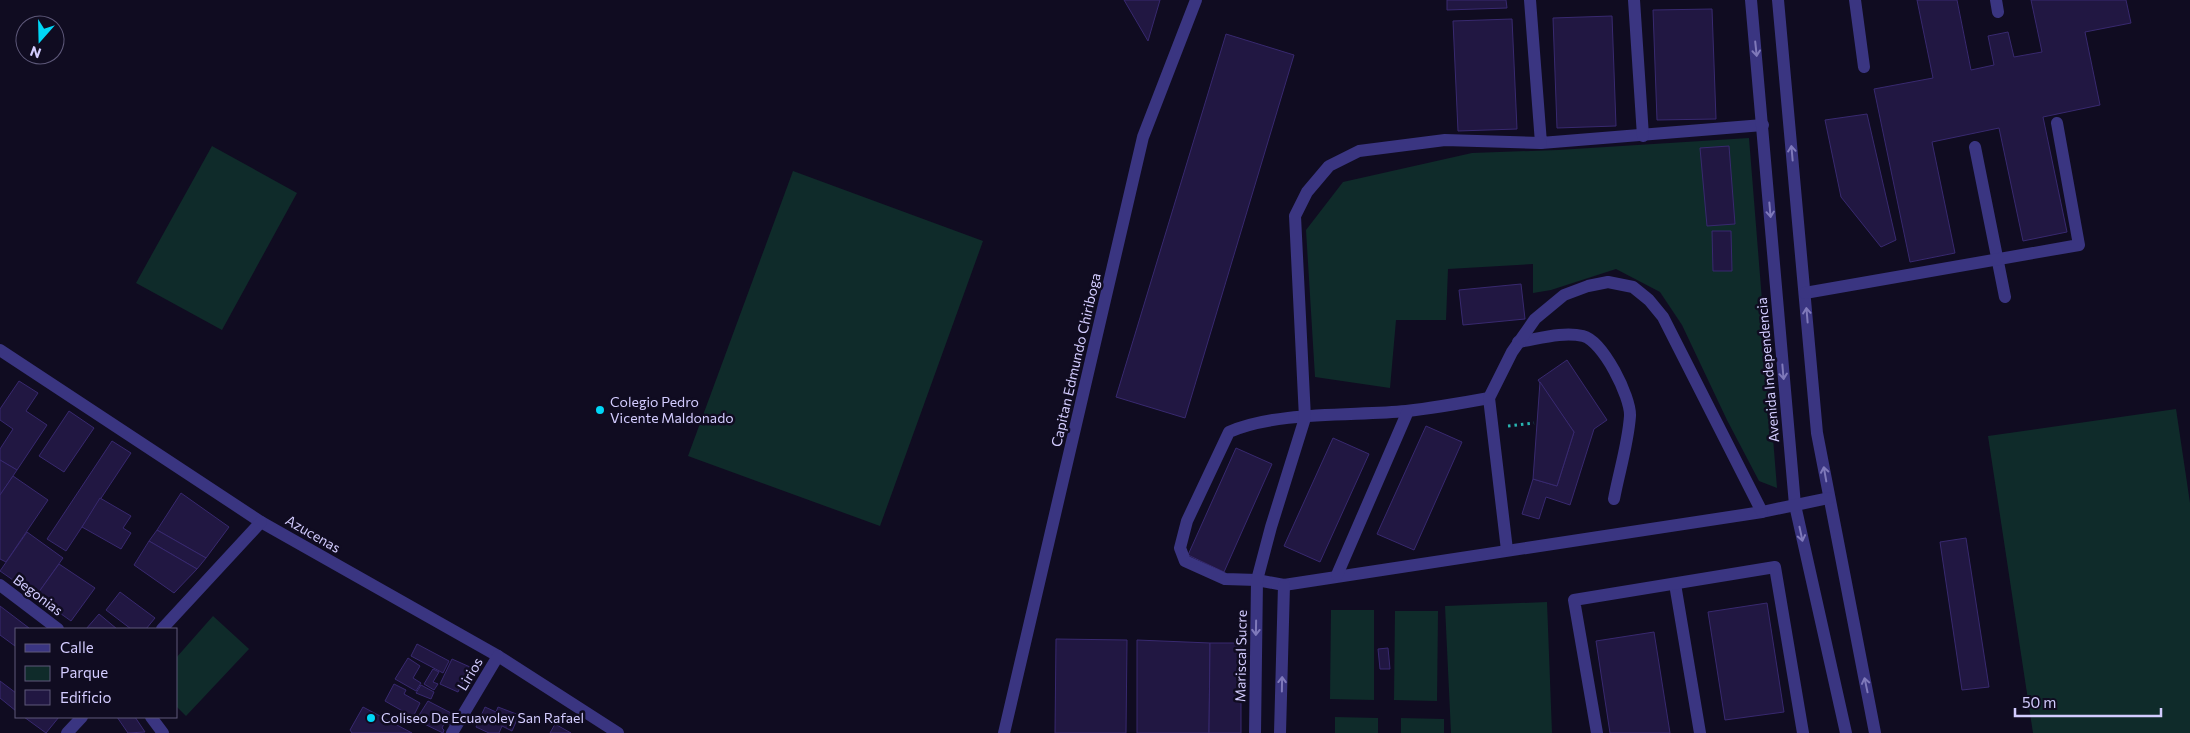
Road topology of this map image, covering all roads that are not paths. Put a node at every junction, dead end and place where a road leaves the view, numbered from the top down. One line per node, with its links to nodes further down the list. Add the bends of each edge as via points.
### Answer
1 (1196, 0): 41 (street, Capitan Edmundo Chiriboga, via 1143,138)
2 (1530, 0): 11 (street)
3 (1634, 0): 10 (street)
4 (1751, 0): 9 (street, Avenida Independencia, one-way to 9)
5 (1778, 0): 14 (street, one-way to 5)
6 (1854, 0): 7 (street)
7 (1864, 67)
8 (2057, 123): 13 (street, via 2079,244)
9 (1763, 124): 10 (street); 23 (street, Avenida Independencia, one-way to 23)
10 (1643, 136): 11 (street)
11 (1541, 143): 20 (street, via 1445,140 1359,151 1329,166 1295,216)
12 (1974, 147): 13 (street)
13 (1997, 259): 14 (street); 15 (street)
14 (1805, 293): 21 (street, one-way to 14, via 1818,433)
15 (2005, 296)
16 (1518, 342): 18 (street); 22 (street, via 1556,336 1584,336 1604,353 1623,390 1630,414); 24 (street, via 1534,319 1564,295 1608,282 1633,287 1663,317)
17 (0, 350): 25 (street, Azucenas)
18 (1489, 398): 19 (street); 26 (street)
19 (1408, 411): 20 (street); 27 (street)
20 (1305, 418): 28 (street, Mariscal Sucre); 28 (street, via 1247,424 1229,432 1187,521 1180,548 1185,561 1226,579)
21 (1829, 498): 23 (street); 48 (street, one-way to 21)
22 (1614, 499)
23 (1795, 504): 24 (street); 47 (street, Avenida Independencia, one-way to 47)
24 (1762, 512): 26 (street)
25 (261, 522): 33 (street); 34 (street, Azucenas)
26 (1507, 550): 27 (street)
27 (1337, 575): 30 (street)
28 (1257, 580): 30 (street); 42 (street, Mariscal Sucre, one-way to 42)
29 (1675, 584): 44 (street, via 1574,600); 45 (street); 46 (street, via 1775,567)
30 (1284, 585): 43 (street, one-way to 30)
31 (0, 586): 32 (street, Begonias)
32 (57, 628)
33 (163, 628)
34 (498, 656): 39 (street, Lirios); 40 (street, Azucenas)
35 (81, 718): 37 (street)
36 (152, 718): 38 (street)
37 (67, 733)
38 (163, 733)
39 (452, 733)
40 (618, 733)
41 (1004, 733)
42 (1255, 733)
43 (1280, 733)
44 (1597, 733)
45 (1700, 733)
46 (1803, 733)
47 (1846, 733)
48 (1875, 733)

